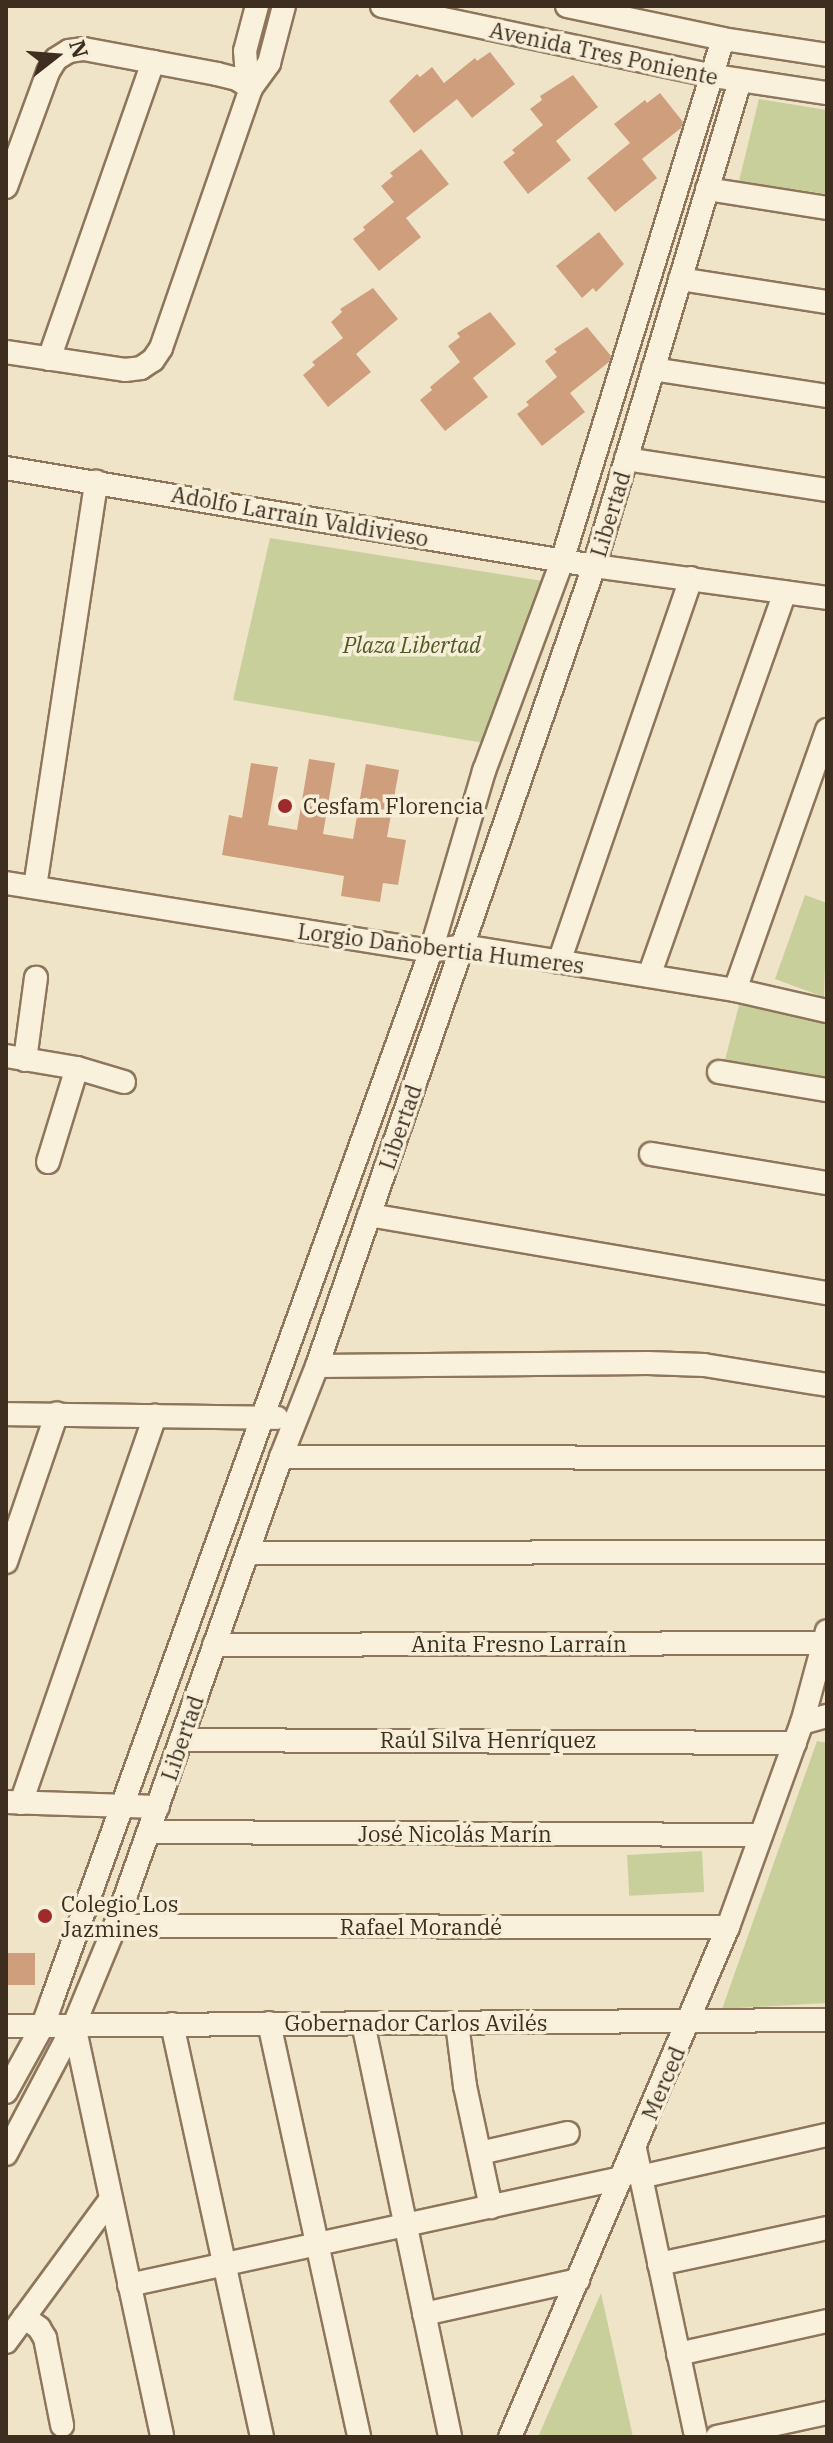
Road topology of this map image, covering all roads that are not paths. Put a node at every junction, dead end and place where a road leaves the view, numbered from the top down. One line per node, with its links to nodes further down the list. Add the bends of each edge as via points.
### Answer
1 (257, 6): 10 (street, via 245,51)
2 (284, 6): 10 (street, via 269,63)
3 (382, 6): 8 (street, Avenida Tres Poniente)
4 (567, 6): 5 (street, Avenida Tres Poniente)
5 (723, 39): 6 (street, Avenida Tres Poniente); 8 (street, Libertad)
6 (827, 55)
7 (153, 62): 10 (street, via 237,79); 12 (street, via 84,49 56,59); 18 (street)
8 (714, 76): 9 (street, Avenida Tres Poniente); 25 (street, Libertad)
9 (740, 81): 11 (street, Avenida Tres Poniente); 13 (street, Libertad)
10 (251, 88): 18 (street, via 158,354 133,370)
11 (827, 93)
12 (6, 187)
13 (707, 189): 14 (street); 15 (street, Libertad)
14 (827, 208)
15 (680, 279): 16 (street); 19 (street, Libertad)
16 (827, 302)
17 (6, 352): 18 (street)
18 (49, 359)
19 (653, 369): 20 (street); 21 (street, Libertad)
20 (827, 396)
21 (626, 459): 24 (street); 26 (street, Libertad)
22 (6, 468): 23 (street, Adolfo Larraín Valdivieso)
23 (96, 482): 25 (street, Adolfo Larraín Valdivieso); 32 (street)
24 (827, 490)
25 (562, 561): 26 (street, Adolfo Larraín Valdivieso); 34 (street, Libertad, via 484,771)
26 (594, 566): 27 (street, Adolfo Larraín Valdivieso); 33 (street, Libertad)
27 (691, 578): 28 (street, Adolfo Larraín Valdivieso); 35 (street)
28 (785, 592): 29 (street, Adolfo Larraín Valdivieso); 36 (street)
29 (827, 598)
30 (827, 730): 38 (street)
31 (6, 883): 32 (street, Lorgio Dañobertia Humeres)
32 (35, 887): 34 (street, Lorgio Dañobertia Humeres)
33 (463, 946): 34 (street, Lorgio Dañobertia Humeres); 35 (street, Lorgio Dañobertia Humeres); 48 (street, Libertad)
34 (431, 951): 55 (street, Libertad)
35 (559, 962): 36 (street, Lorgio Dañobertia Humeres)
36 (649, 976): 38 (street, Lorgio Dañobertia Humeres)
37 (36, 978): 40 (street)
38 (735, 990): 39 (street, Lorgio Dañobertia Humeres)
39 (827, 1011)
40 (15, 1058): 41 (street)
41 (77, 1068): 43 (street); 46 (street)
42 (719, 1072): 44 (street)
43 (124, 1082)
44 (827, 1090)
45 (651, 1154): 47 (street)
46 (48, 1162)
47 (827, 1183)
48 (369, 1215): 49 (street); 50 (street, Libertad)
49 (827, 1293)
50 (317, 1366): 51 (street, via 704,1365); 56 (street, Libertad)
51 (827, 1385)
52 (57, 1413): 53 (street); 54 (street); 61 (street)
53 (6, 1414)
54 (155, 1416): 55 (street); 67 (street)
55 (263, 1418): 56 (street); 68 (street, Libertad)
56 (296, 1418): 57 (street, Libertad)
57 (281, 1457): 58 (street); 60 (street, Libertad)
58 (827, 1458)
59 (827, 1552): 60 (street)
60 (247, 1553): 63 (street, Libertad)
61 (6, 1562)
62 (825, 1637): 63 (street, Anita Fresno Larraín); 65 (street, Merced)
63 (214, 1645): 66 (street, Libertad)
64 (827, 1716): 65 (street)
65 (798, 1733): 66 (street, Raúl Silva Henríquez); 71 (street, Merced)
66 (181, 1740): 69 (street, Libertad)
67 (14, 1802): 68 (street)
68 (122, 1806): 69 (street); 80 (street, Libertad)
69 (158, 1807): 70 (street, Libertad)
70 (149, 1832): 71 (street, José Nicolás Marín); 72 (street, Libertad)
71 (761, 1835): 73 (street, Merced)
72 (115, 1926): 73 (street, Rafael Morandé); 81 (street, Libertad)
73 (728, 1927): 75 (street, Merced)
74 (827, 2020): 75 (street, Gobernador Carlos Avilés)
75 (689, 2022): 78 (street, Gobernador Carlos Avilés); 88 (street, Merced, via 635,2149)
76 (269, 2023): 77 (street, Gobernador Carlos Avilés); 79 (street, Gobernador Carlos Avilés); 93 (street)
77 (363, 2023): 78 (street, Gobernador Carlos Avilés); 91 (street)
78 (457, 2023): 86 (street)
79 (172, 2024): 81 (street, Gobernador Carlos Avilés); 94 (street)
80 (43, 2025): 81 (street, Gobernador Carlos Avilés); 82 (street, Gobernador Carlos Avilés); 83 (street, Libertad)
81 (74, 2025): 87 (street, Libertad); 89 (street)
82 (6, 2026)
83 (6, 2092)
84 (568, 2133): 86 (street)
85 (827, 2135): 88 (street)
86 (480, 2153): 90 (street)
87 (6, 2154)
88 (631, 2178): 90 (street); 95 (street); 96 (street, Merced)
89 (111, 2199): 97 (street); 99 (street)
90 (491, 2207): 91 (street)
91 (405, 2225): 93 (street); 98 (street)
92 (827, 2228): 95 (street)
93 (317, 2244): 94 (street); 107 (street)
94 (225, 2264): 97 (street); 106 (street)
95 (659, 2264): 102 (street)
96 (578, 2280): 98 (street); 109 (street, Merced)
97 (129, 2285): 105 (street)
98 (424, 2314): 108 (street)
99 (24, 2317): 101 (street); 104 (street, via 45,2338)
100 (827, 2321): 102 (street)
101 (6, 2342)
102 (678, 2354): 110 (street)
103 (827, 2413): 111 (street)
104 (62, 2425)
105 (162, 2437)
106 (262, 2437)
107 (359, 2437)
108 (450, 2437)
109 (510, 2437)
110 (696, 2437)
111 (717, 2437)

